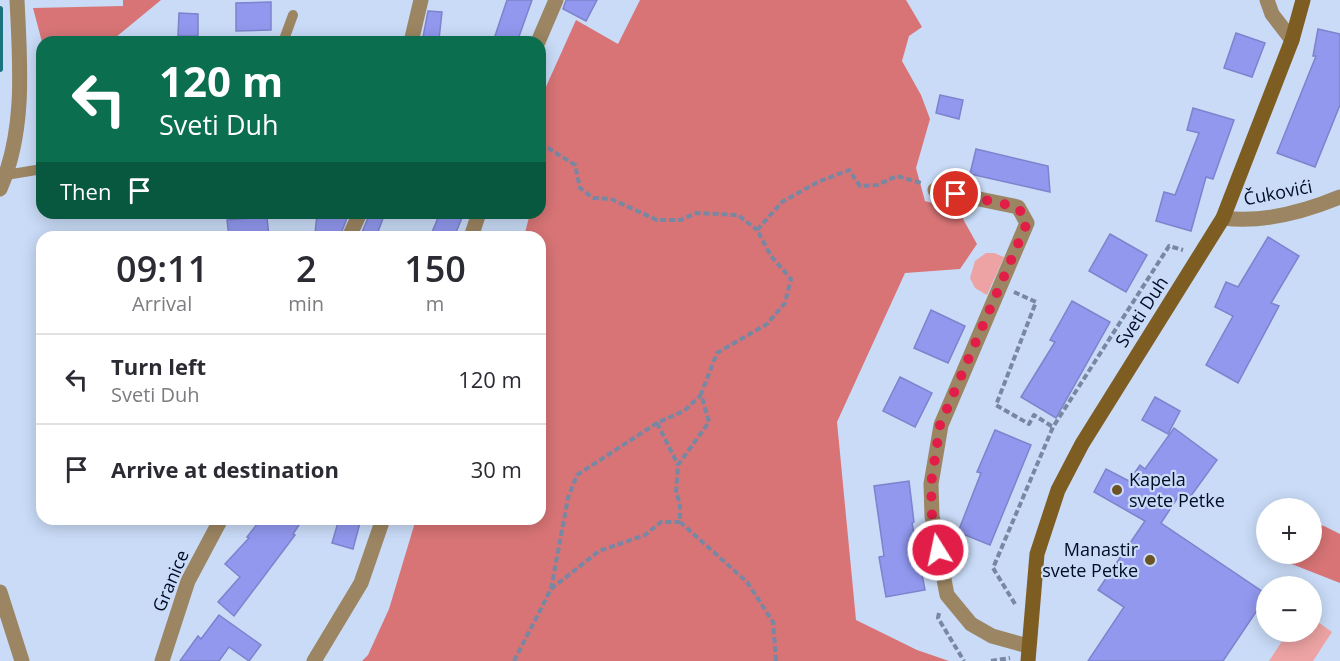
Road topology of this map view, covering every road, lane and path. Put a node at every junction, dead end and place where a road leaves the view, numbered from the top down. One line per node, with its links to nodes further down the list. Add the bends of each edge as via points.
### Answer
1 (17, 0): 13 (street, via 18,135)
2 (421, 0): 8 (street)
3 (556, 0): 9 (street)
4 (1267, 0): 10 (street, via 1272,14)
5 (1303, 0): 10 (main road, Sveti Duh)
6 (293, 15): 7 (lane)
7 (285, 36)
8 (412, 36)
9 (541, 36)
10 (1292, 40): 16 (main road, Sveti Duh)
11 (546, 147): 17 (path, via 575,165 580,188 593,198 611,199 657,220 681,220 696,213 738,215)
12 (36, 171): 13 (lane)
13 (3, 182)
14 (935, 190): 17 (path, via 897,176 877,185 860,186 849,170 782,202); 19 (street, Sveti Duh, via 1018,207 1024,214 1024,233)
15 (1340, 197): 16 (street, Čukovići, via 1272,217)
16 (1223, 218): 31 (main road, Sveti Duh, via 1082,444 1058,490 1036,554)
17 (757, 230): 20 (path, via 771,256 791,279 785,303 767,324 717,353)
18 (1186, 251): 22 (path, via 1168,246)
19 (1000, 285): 22 (path, via 1036,302 996,405 1029,424 1034,415); 31 (street, Sveti Duh, via 940,425 931,484 932,516 947,595 956,608 970,624)
20 (701, 394): 21 (path, via 684,411); 23 (path, via 709,422)
21 (657, 423): 23 (path); 27 (path, via 577,475 568,498)
22 (1053, 427): 30 (path, via 993,568)
23 (678, 465): 24 (path)
24 (680, 522): 27 (path, via 661,522 645,535 599,551); 37 (path, via 747,582 773,622)
25 (218, 525): 34 (street, Granice, via 188,581)
26 (381, 525): 35 (street, via 361,583)
27 (551, 589): 36 (path)
28 (0, 592): 33 (street)
29 (943, 604): 38 (path, via 938,618)
30 (1020, 612)
31 (1028, 653)
32 (1011, 657): 39 (path)
33 (22, 661)
34 (162, 661)
35 (314, 661)
36 (514, 661)
37 (776, 661)
38 (964, 661)
39 (991, 661)

